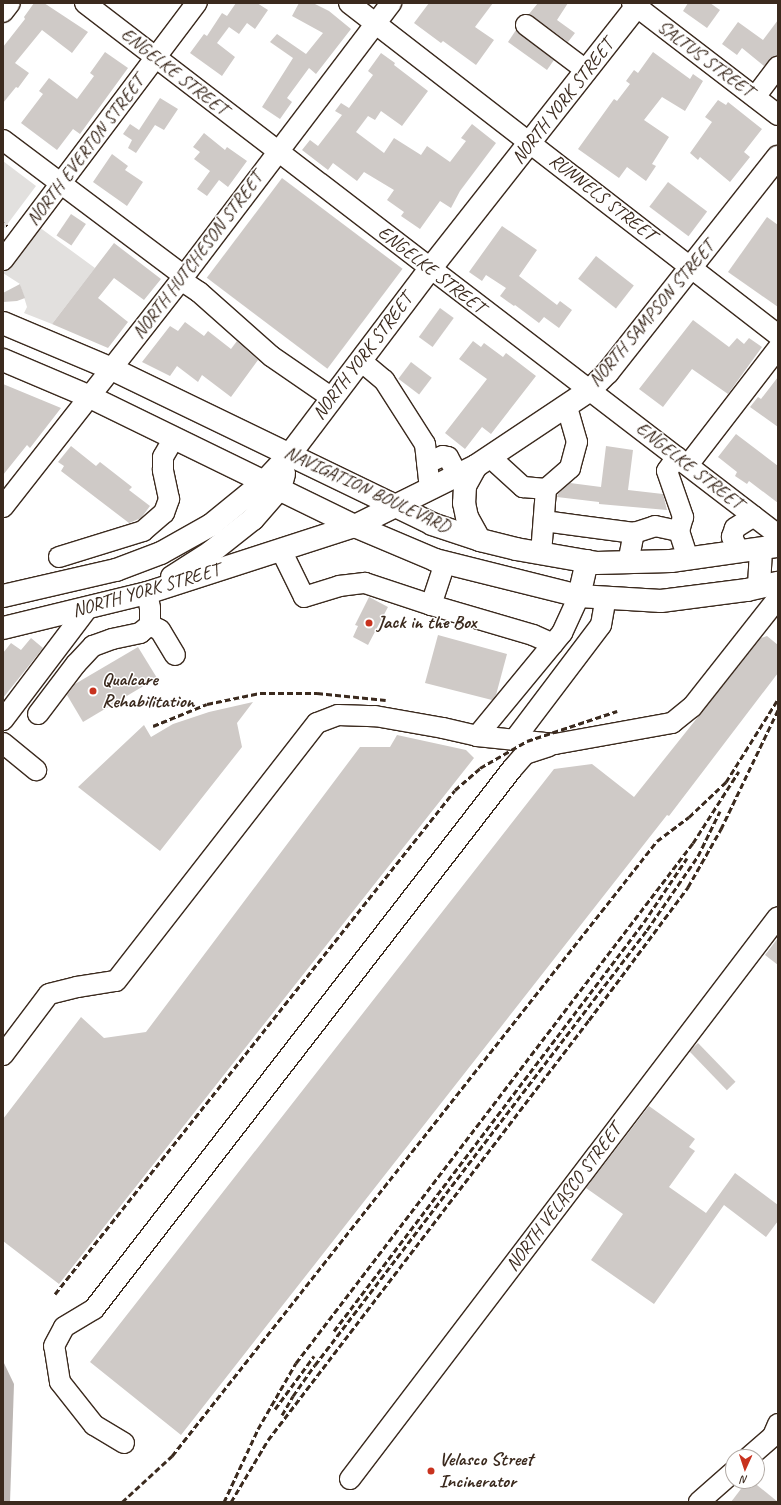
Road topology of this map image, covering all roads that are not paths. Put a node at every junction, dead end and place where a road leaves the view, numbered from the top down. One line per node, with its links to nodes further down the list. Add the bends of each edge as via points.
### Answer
1 (10, 3): 7 (street)
2 (85, 3): 10 (street, ENGELKE STREET)
3 (197, 3): 10 (street, NORTH EVERTON STREET)
4 (349, 3): 8 (street, RUNNELS STREET)
5 (392, 3): 8 (street, NORTH HUTCHESON STREET)
6 (636, 4): 12 (main road, NORTH YORK STREET); 13 (street, SALTUS STREET)
7 (3, 12)
8 (376, 24): 16 (street, RUNNELS STREET); 17 (street, NORTH HUTCHESON STREET)
9 (526, 25): 12 (street)
10 (157, 57): 17 (street, ENGELKE STREET); 19 (street, NORTH EVERTON STREET)
11 (778, 67): 13 (street)
12 (587, 71): 16 (main road, NORTH YORK STREET)
13 (755, 97): 14 (street, SALTUS STREET)
14 (778, 115)
15 (3, 140): 19 (street)
16 (531, 143): 21 (street, RUNNELS STREET); 22 (main road, NORTH YORK STREET)
17 (278, 152): 22 (street, ENGELKE STREET); 23 (street, NORTH HUTCHESON STREET)
18 (778, 157): 21 (main road, NORTH SAMPSON STREET)
19 (61, 184): 20 (street, NORTH EVERTON STREET); 23 (street)
20 (3, 260)
21 (691, 268): 25 (street, RUNNELS STREET); 30 (main road, NORTH SAMPSON STREET, via 608,372)
22 (430, 269): 28 (main road, NORTH YORK STREET); 30 (street, ENGELKE STREET)
23 (182, 278): 29 (street, NORTH HUTCHESON STREET); 31 (street, via 271,356)
24 (3, 323): 29 (main road, NAVIGATION BOULEVARD)
25 (778, 335)
26 (778, 348): 36 (street)
27 (3, 360): 32 (main road, NAVIGATION BOULEVARD)
28 (361, 361): 31 (main road, NORTH YORK STREET); 37 (street, via 384,380 425,444)
29 (112, 369): 32 (street, NORTH HUTCHESON STREET); 35 (main road, NAVIGATION BOULEVARD)
30 (590, 390): 33 (main road, NORTH SAMPSON STREET); 36 (street, ENGELKE STREET)
31 (324, 392): 35 (main road, NORTH YORK STREET)
32 (90, 398): 34 (main road, NAVIGATION BOULEVARD); 43 (street, NORTH HUTCHESON STREET)
33 (566, 406): 38 (main road, NORTH SAMPSON STREET); 41 (street, via 577,442 570,468)
34 (174, 438): 39 (main road, NAVIGATION BOULEVARD); 56 (street, via 164,457 163,470 169,499 164,514 144,531)
35 (290, 454): 39 (main road, NORTH YORK STREET); 42 (main road, NAVIGATION BOULEVARD)
36 (682, 461): 44 (street, ENGELKE STREET); 47 (street, via 667,471 683,516)
37 (428, 464): 38 (street, via 443,456); 40 (street)
38 (475, 466): 40 (main road, NORTH SAMPSON STREET); 41 (street, via 523,486); 50 (main road, via 465,486 464,504 467,517)
39 (272, 484): 46 (main road, NAVIGATION BOULEVARD); 51 (main road, NORTH YORK STREET); 63 (main road, via 266,506 236,533)
40 (430, 489): 42 (main road, NORTH SAMPSON STREET)
41 (546, 490): 45 (street)
42 (394, 506): 46 (main road, NORTH SAMPSON STREET); 50 (main road, NAVIGATION BOULEVARD, via 432,524)
43 (3, 507)
44 (754, 516): 49 (street, ENGELKE STREET); 54 (street, via 735,528 732,537)
45 (544, 521): 48 (street); 55 (street)
46 (355, 526): 53 (main road, NORTH YORK STREET); 59 (main road, NAVIGATION BOULEVARD)
47 (679, 531): 48 (street, via 655,526); 57 (street)
48 (634, 533): 60 (street)
49 (778, 535)
50 (480, 540): 55 (main road, NAVIGATION BOULEVARD)
51 (182, 542): 62 (main road, NORTH YORK STREET, via 161,554 116,570); 70 (main road, via 146,569 101,590)
52 (769, 547): 54 (main road, NAVIGATION BOULEVARD); 61 (main road)
53 (281, 550): 63 (main road, NORTH YORK STREET); 69 (street, via 304,597 339,586 365,583)
54 (739, 552): 57 (main road, NAVIGATION BOULEVARD)
55 (542, 554): 58 (main road, NAVIGATION BOULEVARD)
56 (59, 557)
57 (688, 559): 60 (main road, NAVIGATION BOULEVARD)
58 (595, 562): 60 (main road, NAVIGATION BOULEVARD); 65 (main road); 66 (main road)
59 (444, 563): 65 (main road, NAVIGATION BOULEVARD); 69 (street)
60 (628, 563)
61 (768, 585): 66 (main road, NAVIGATION BOULEVARD, via 661,601)
62 (29, 590): 64 (main road, NORTH YORK STREET); 68 (main road)
63 (148, 593): 70 (main road, NORTH YORK STREET); 71 (street)
64 (3, 596)
65 (579, 596): 66 (main road, NAVIGATION BOULEVARD); 73 (street, via 562,633)
66 (606, 597): 78 (street, via 601,625)
67 (778, 598): 80 (street, via 692,707 672,723)
68 (3, 601)
69 (431, 605): 73 (street, via 533,635)
70 (87, 609): 72 (main road, NORTH YORK STREET); 76 (street)
71 (150, 625): 74 (street, via 160,630); 75 (street, via 140,633 93,646)
72 (3, 628)
73 (553, 644): 77 (street)
74 (175, 655)
75 (38, 714)
76 (3, 720)
77 (477, 736): 78 (street); 83 (street, via 375,716 338,715 317,723 116,981 49,994)
78 (514, 740): 80 (street)
79 (3, 743): 81 (street)
80 (554, 744): 85 (street, via 525,754 94,1309 64,1327 54,1346 60,1382 94,1425)
81 (36, 770)
82 (778, 917): 87 (street, NORTH VELASCO STREET)
83 (3, 1055)
84 (778, 1424): 86 (street, via 773,1436)
85 (124, 1443)
86 (758, 1449)
87 (350, 1479)
88 (725, 1479): 89 (street)
89 (699, 1502)

